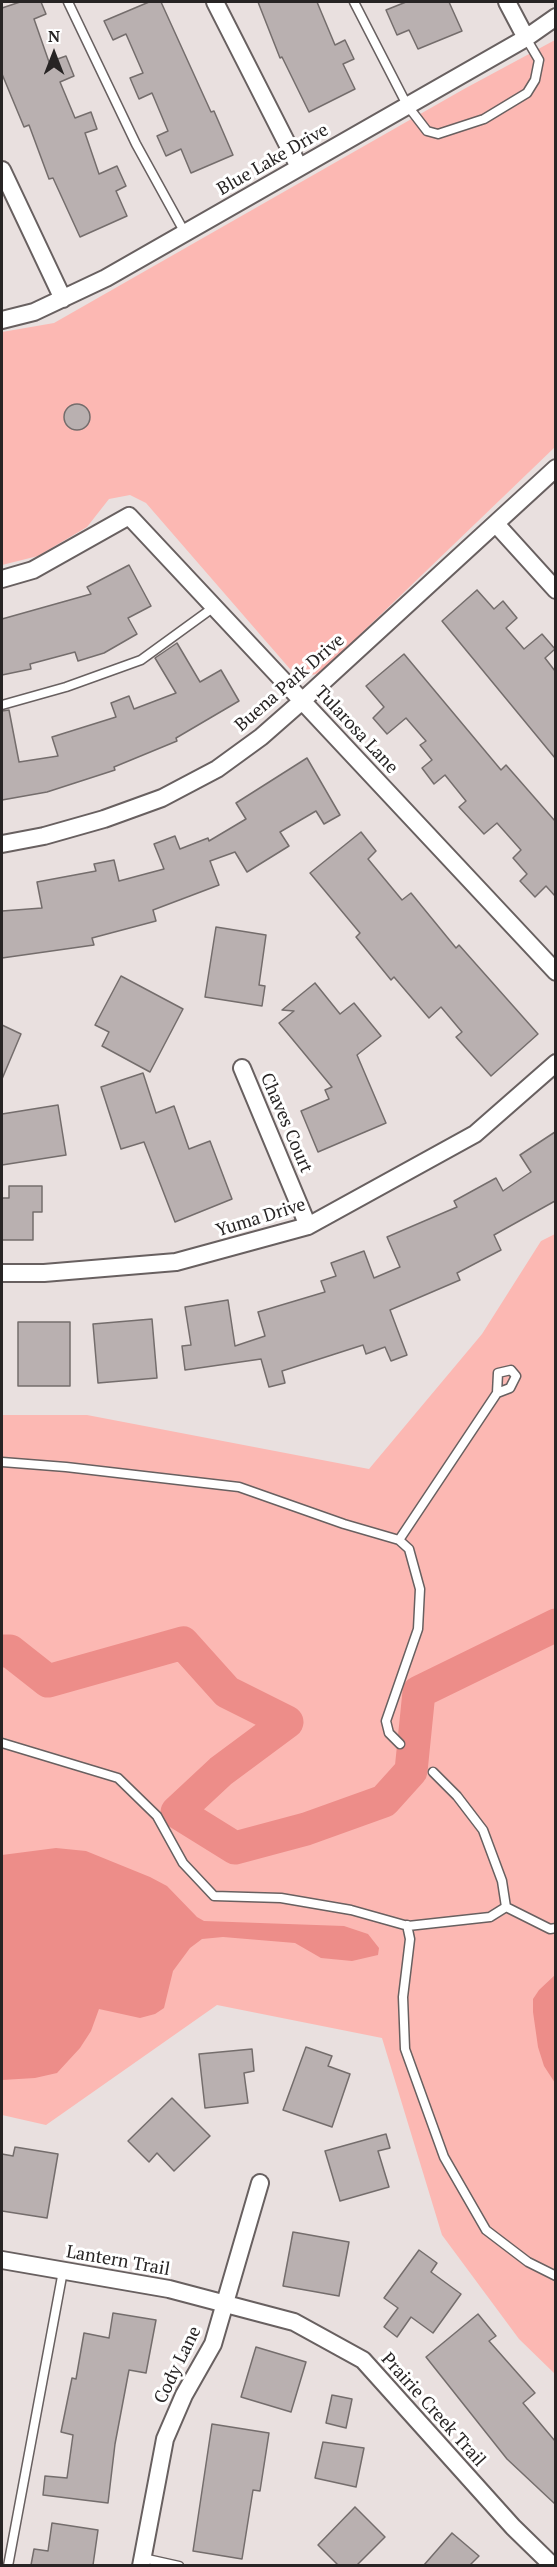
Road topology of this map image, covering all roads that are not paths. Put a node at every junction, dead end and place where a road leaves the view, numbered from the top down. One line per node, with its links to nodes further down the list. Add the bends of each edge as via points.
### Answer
1 (68, 2): 10 (lane, via 136,144)
2 (215, 2): 8 (street)
3 (354, 2): 7 (lane)
4 (507, 2): 6 (street)
5 (555, 17): 6 (street, Blue Lake Drive)
6 (526, 38): 7 (street, Blue Lake Drive); 7 (lane, via 539,60 539,70 527,93 505,108 438,134 427,131)
7 (407, 105): 8 (street, Blue Lake Drive)
8 (299, 167): 10 (street, Blue Lake Drive)
9 (2, 170): 11 (street)
10 (185, 233): 11 (street, Blue Lake Drive)
11 (63, 299): 12 (street, Blue Lake Drive)
12 (2, 320)
13 (555, 468): 14 (street, Buena Park Drive)
14 (496, 524): 16 (street); 18 (street, Buena Park Drive)
15 (2, 579): 17 (street, Tularosa Lane, via 33,570 129,516)
16 (555, 590)
17 (214, 607): 18 (street, Tularosa Lane); 19 (lane, via 141,660)
18 (302, 701): 20 (street, Buena Park Drive, via 216,770 162,798 74,828); 21 (street, Tularosa Lane)
19 (2, 705)
20 (2, 844)
21 (555, 972)
22 (555, 1063): 24 (street, Yuma Drive, via 475,1134)
23 (242, 1068): 24 (street, Chaves Court)
24 (308, 1226): 25 (street, Yuma Drive, via 176,1262)
25 (2, 1273)
26 (497, 1393): 28 (lane)
27 (2, 1462): 28 (lane, via 239,1487)
28 (399, 1540): 30 (lane, via 409,1549 420,1589 418,1629 386,1721)
29 (2, 1743): 33 (lane, via 118,1778 157,1816 183,1863 214,1896 280,1898 351,1910)
30 (400, 1744)
31 (433, 1772): 32 (lane, via 483,1830 502,1881)
32 (506, 1907): 33 (lane, via 490,1917); 34 (lane)
33 (407, 1925): 38 (lane, via 410,1940 403,1997 405,2049 444,2157 486,2230 528,2262)
34 (555, 1928)
35 (260, 2183): 39 (street, Cody Lane)
36 (2, 2259): 37 (street, Lantern Trail)
37 (63, 2271): 39 (street, Lantern Trail); 41 (lane)
38 (555, 2276)
39 (226, 2303): 40 (street, Cody Lane, via 213,2343 165,2439); 43 (street, Prairie Creek Trail, via 294,2322 363,2360 513,2527)
40 (142, 2562): 42 (lane)
41 (8, 2565)
42 (179, 2565)
43 (553, 2565)

